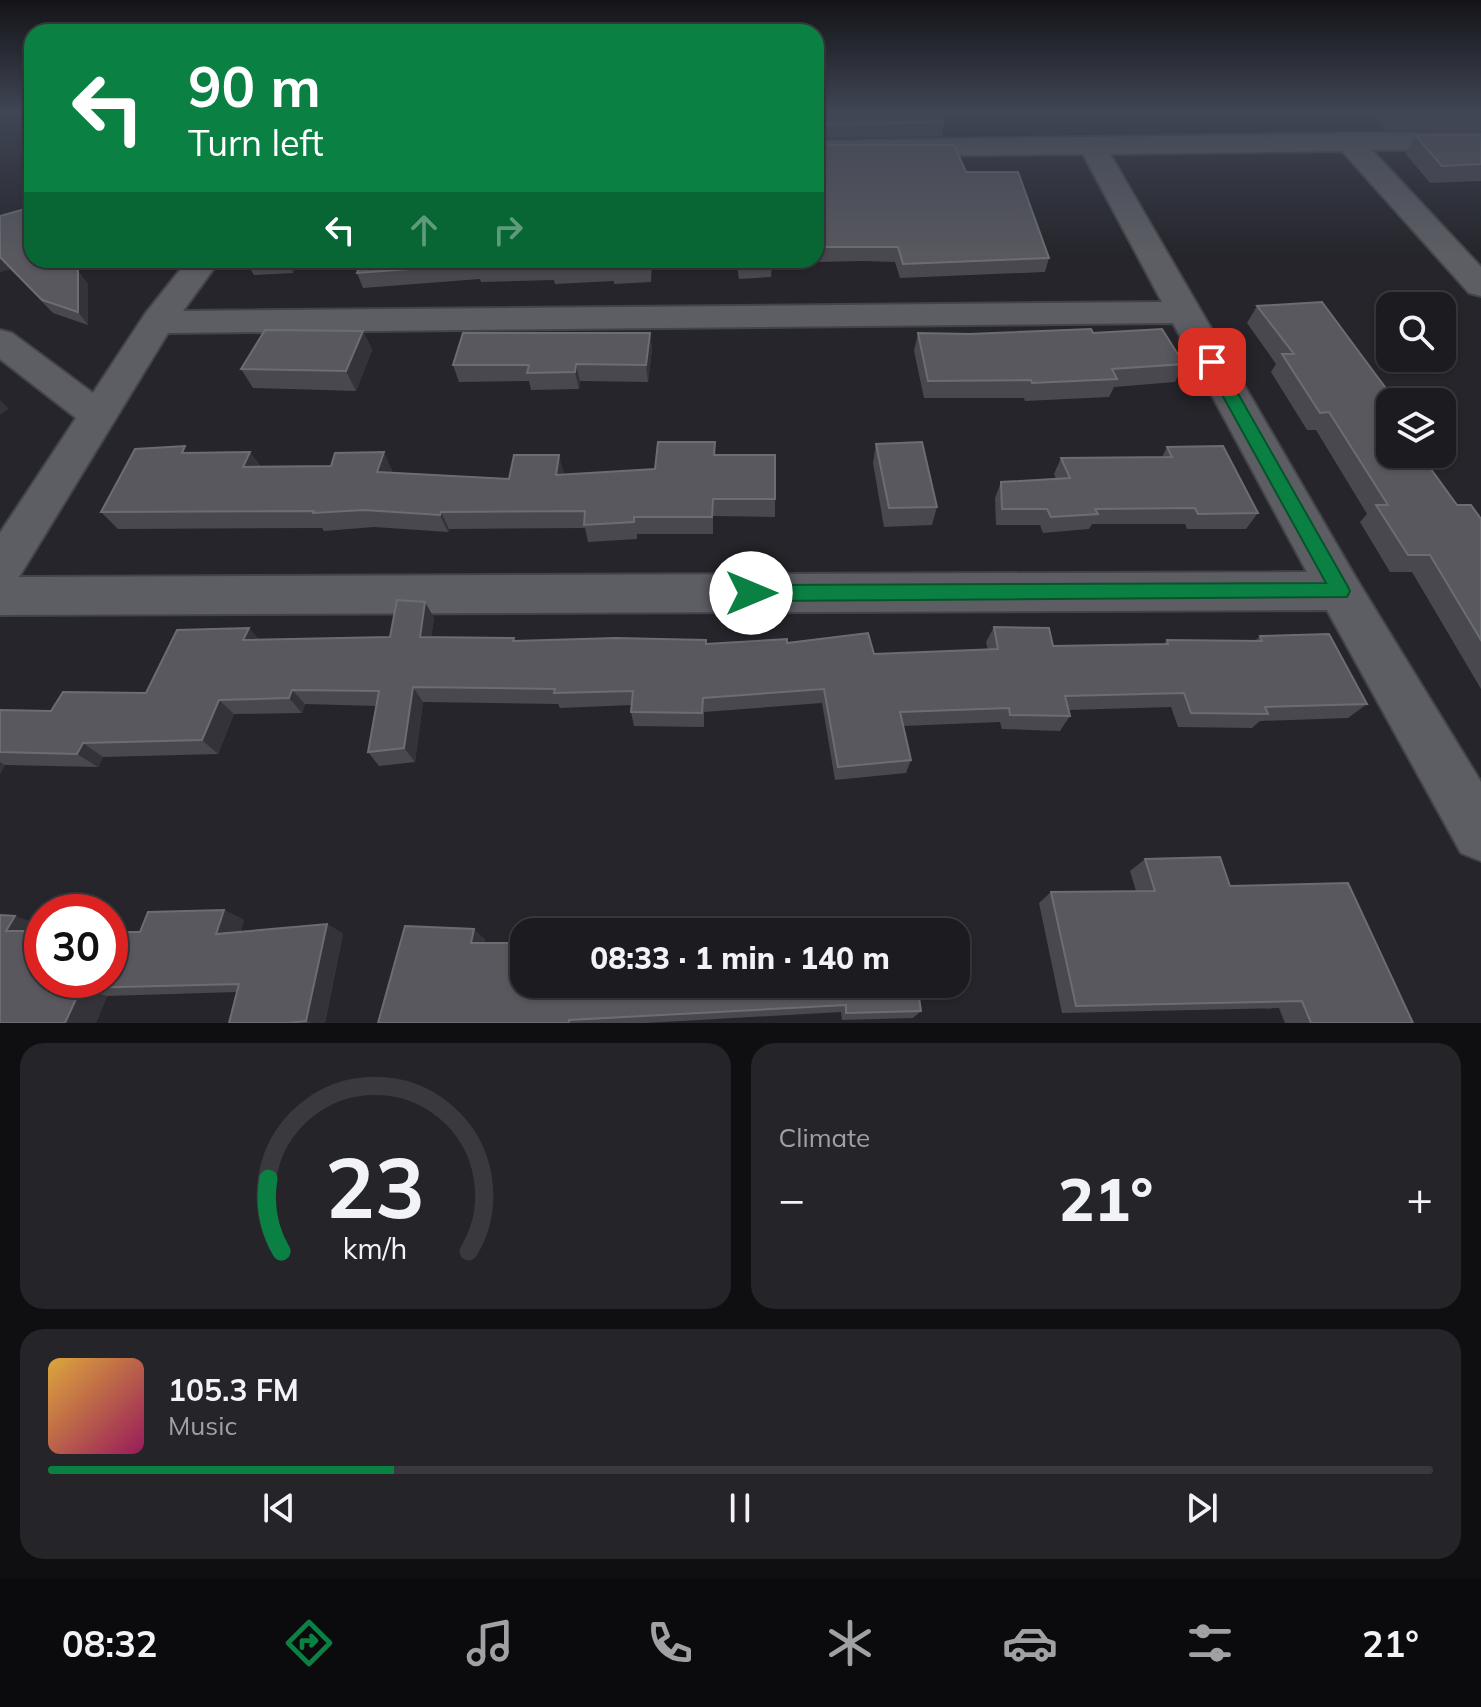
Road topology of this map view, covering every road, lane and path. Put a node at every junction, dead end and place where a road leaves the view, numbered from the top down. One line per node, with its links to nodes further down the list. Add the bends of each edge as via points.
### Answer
1 (1108, 160): 5 (street)
2 (1365, 160): 4 (street)
3 (198, 268): 6 (street)
4 (1481, 286)
5 (1183, 312): 6 (street); 10 (street)
6 (157, 322): 8 (street)
7 (0, 341): 8 (street)
8 (97, 415): 9 (street)
9 (0, 569)
10 (1340, 591): 11 (street); 12 (street)
11 (0, 596)
12 (1481, 833)

